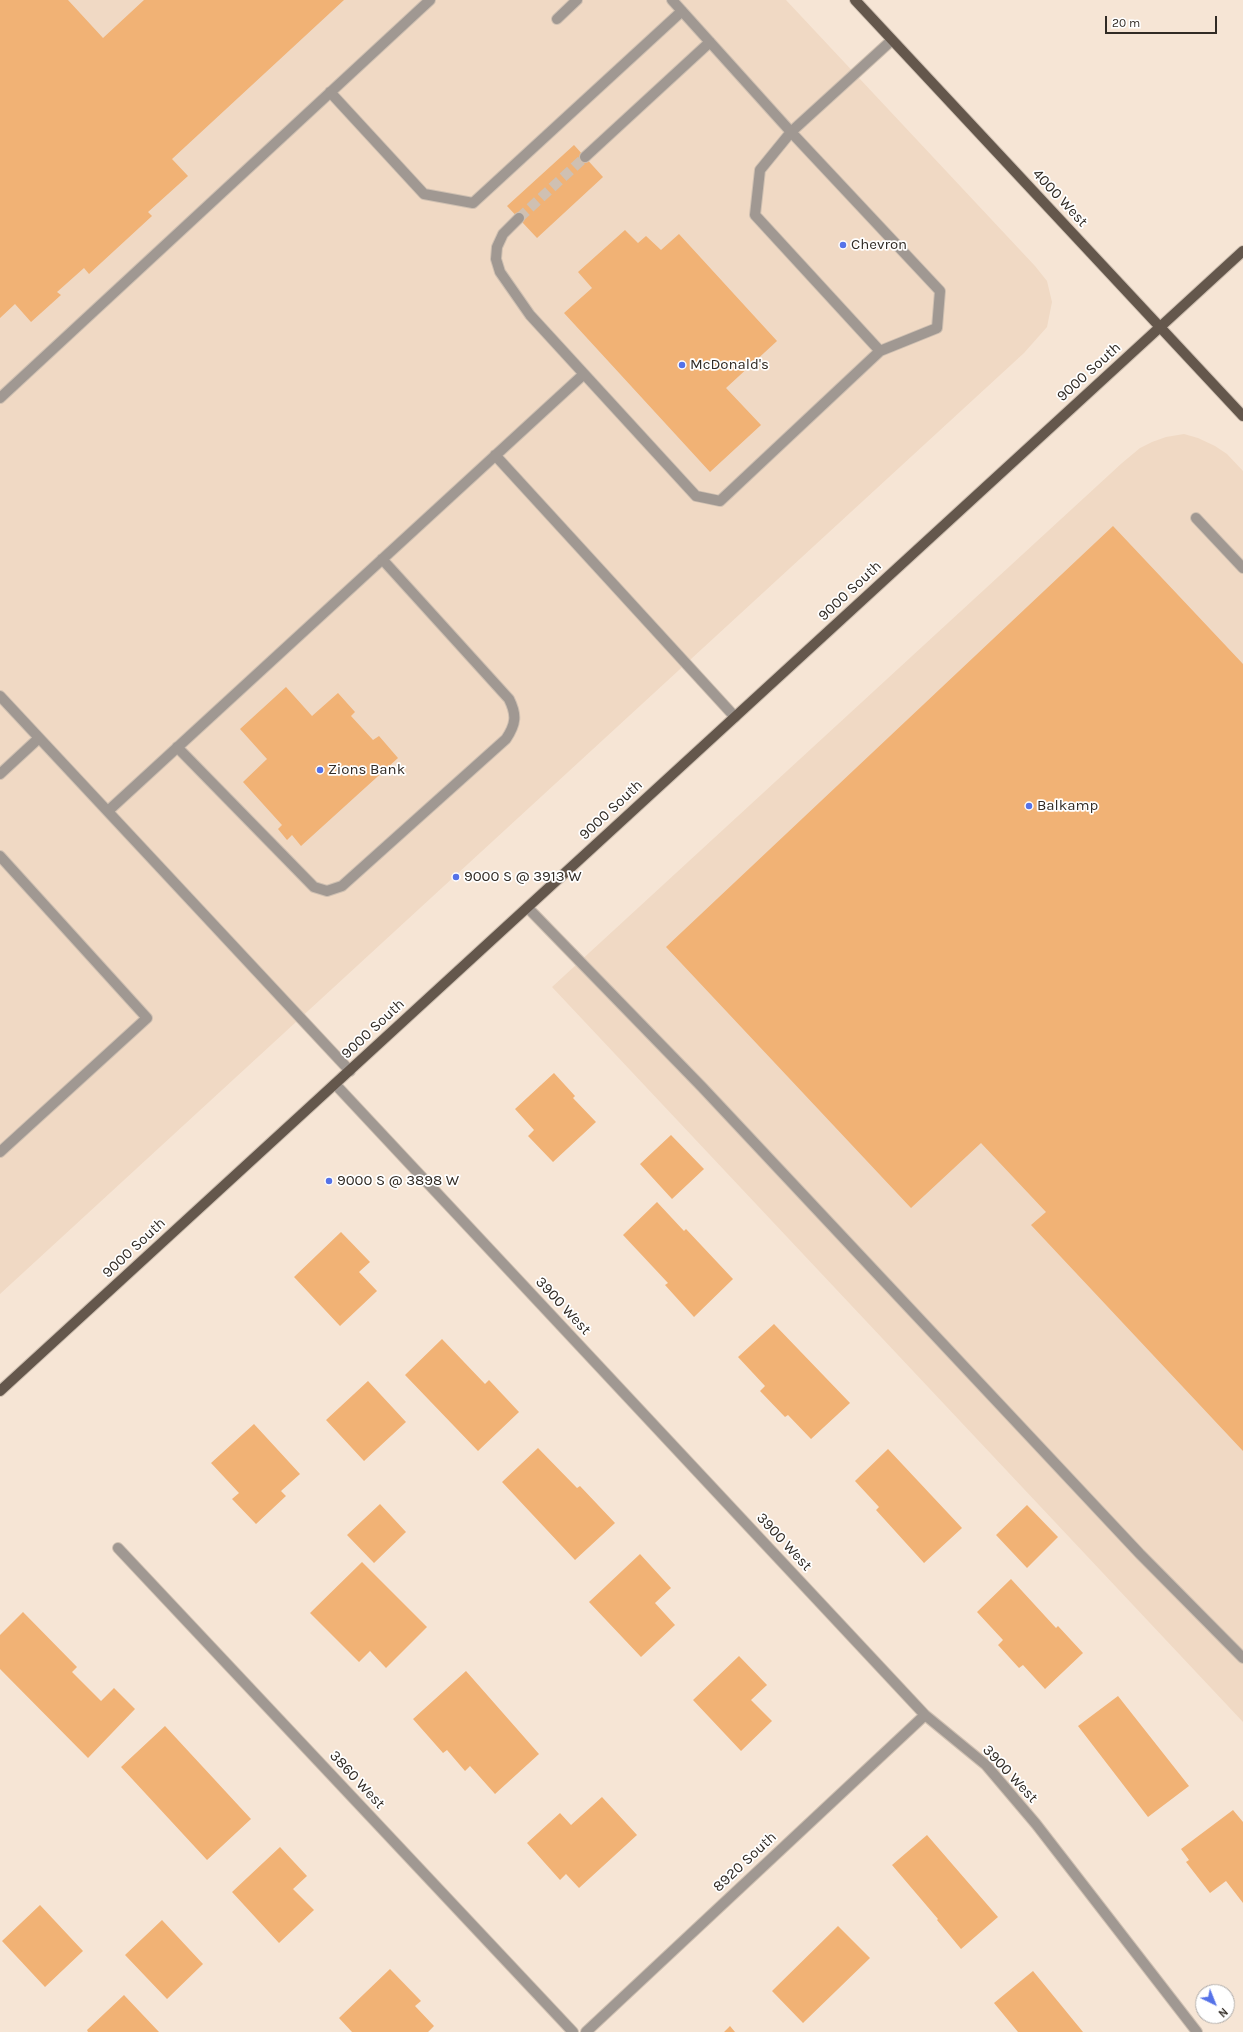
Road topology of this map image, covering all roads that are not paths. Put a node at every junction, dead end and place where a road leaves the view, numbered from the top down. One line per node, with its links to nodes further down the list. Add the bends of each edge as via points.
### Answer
1 (430, 0): 9 (street)
2 (577, 0): 6 (street)
3 (672, 0): 5 (street)
4 (854, 0): 7 (main road, 4000 West)
5 (682, 11): 8 (street); 9 (street, via 473,203 424,194)
6 (557, 19)
7 (892, 40): 10 (street); 14 (main road, 4000 West)
8 (710, 42): 10 (street); 11 (street)
9 (330, 92): 17 (street)
10 (791, 132): 15 (street, via 760,170 755,214); 15 (street, via 940,291 937,328)
11 (585, 157)
12 (518, 218): 16 (street, via 503,234 497,247 496,259 500,272 530,315)
13 (1243, 251): 14 (main road, 9000 South)
14 (1160, 327): 18 (main road, 4000 West); 24 (main road, 9000 South)
15 (880, 351): 16 (street, via 720,501 696,496)
16 (584, 374): 19 (street)
17 (0, 398)
18 (1243, 416)
19 (495, 455): 21 (street); 24 (street)
20 (1196, 518): 22 (street)
21 (382, 560): 26 (street); 26 (street, via 510,699 515,711 513,729 506,739 342,886 327,891 314,887)
22 (1243, 568)
23 (0, 696): 25 (street)
24 (735, 716): 30 (main road, 9000 South)
25 (39, 738): 27 (street); 28 (street)
26 (177, 748): 28 (street)
27 (0, 774)
28 (108, 811): 31 (street)
29 (0, 856): 33 (street, via 147,1018)
30 (528, 908): 31 (main road, 9000 South); 36 (street, via 702,1088 1129,1542)
31 (350, 1071): 32 (main road, 9000 South)
32 (335, 1084): 34 (main road, 9000 South); 37 (street, 3900 West)
33 (0, 1152)
34 (0, 1391)
35 (118, 1548): 38 (street, 3860 West)
36 (1243, 1658)
37 (925, 1714): 39 (street, 8920 South); 40 (street, 3900 West, via 986,1766 1001,1783 1036,1824)
38 (573, 2032)
39 (586, 2032)
40 (1197, 2032)

